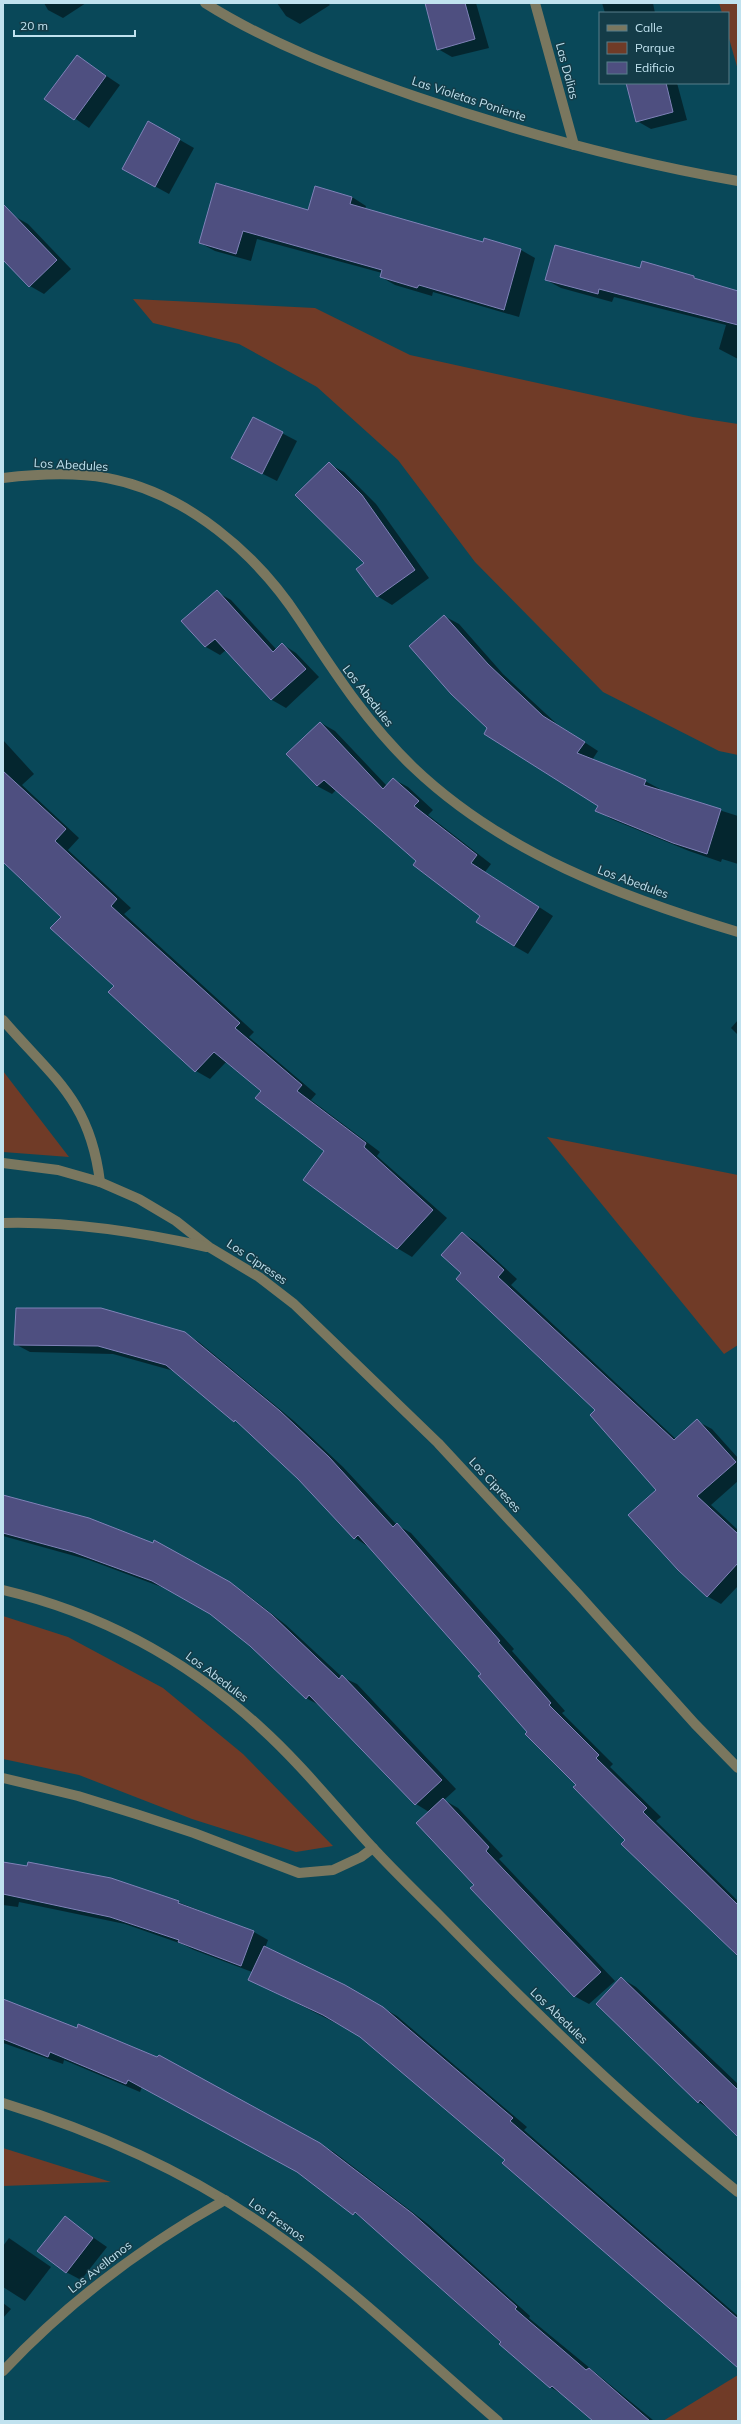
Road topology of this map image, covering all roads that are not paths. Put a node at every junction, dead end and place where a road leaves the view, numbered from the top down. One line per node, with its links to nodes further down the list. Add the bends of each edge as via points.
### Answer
1 (205, 3): 3 (street, Las Violetas Poniente, via 234,22 375,83 474,116)
2 (535, 3): 3 (street, Las Dalias)
3 (574, 145): 4 (street, Las Violetas Poniente)
4 (738, 181)
5 (3, 478): 6 (street, Los Abedules, via 69,475 107,478 144,488 178,504 233,543 257,567 280,592 346,691 378,730 414,767 457,805 504,838 554,865 597,884)
6 (738, 932)
7 (3, 1020): 9 (street, via 54,1075 75,1102 91,1138)
8 (3, 1164): 9 (street, Los Cipreses, via 58,1170)
9 (100, 1182): 11 (street, Los Cipreses, via 164,1213)
10 (3, 1223): 11 (street, Los Cipreses, via 87,1226 148,1234)
11 (209, 1247): 13 (street, Los Cipreses, via 259,1277 294,1304 383,1388 508,1518)
12 (3, 1590): 15 (street, Los Abedules, via 37,1598 80,1613 149,1645 188,1669 260,1727 301,1766)
13 (738, 1768)
14 (3, 1778): 15 (street, via 78,1796 136,1814 298,1873 333,1870 361,1857)
15 (373, 1848): 17 (street, Los Abedules, via 558,2034 689,2152)
16 (3, 2103): 18 (street, Los Fresnos, via 76,2127 127,2148)
17 (738, 2192)
18 (225, 2200): 19 (street, Los Avellanos, via 135,2255 81,2296 26,2346); 20 (street, Los Fresnos, via 311,2260)
19 (3, 2371)
20 (498, 2421)

